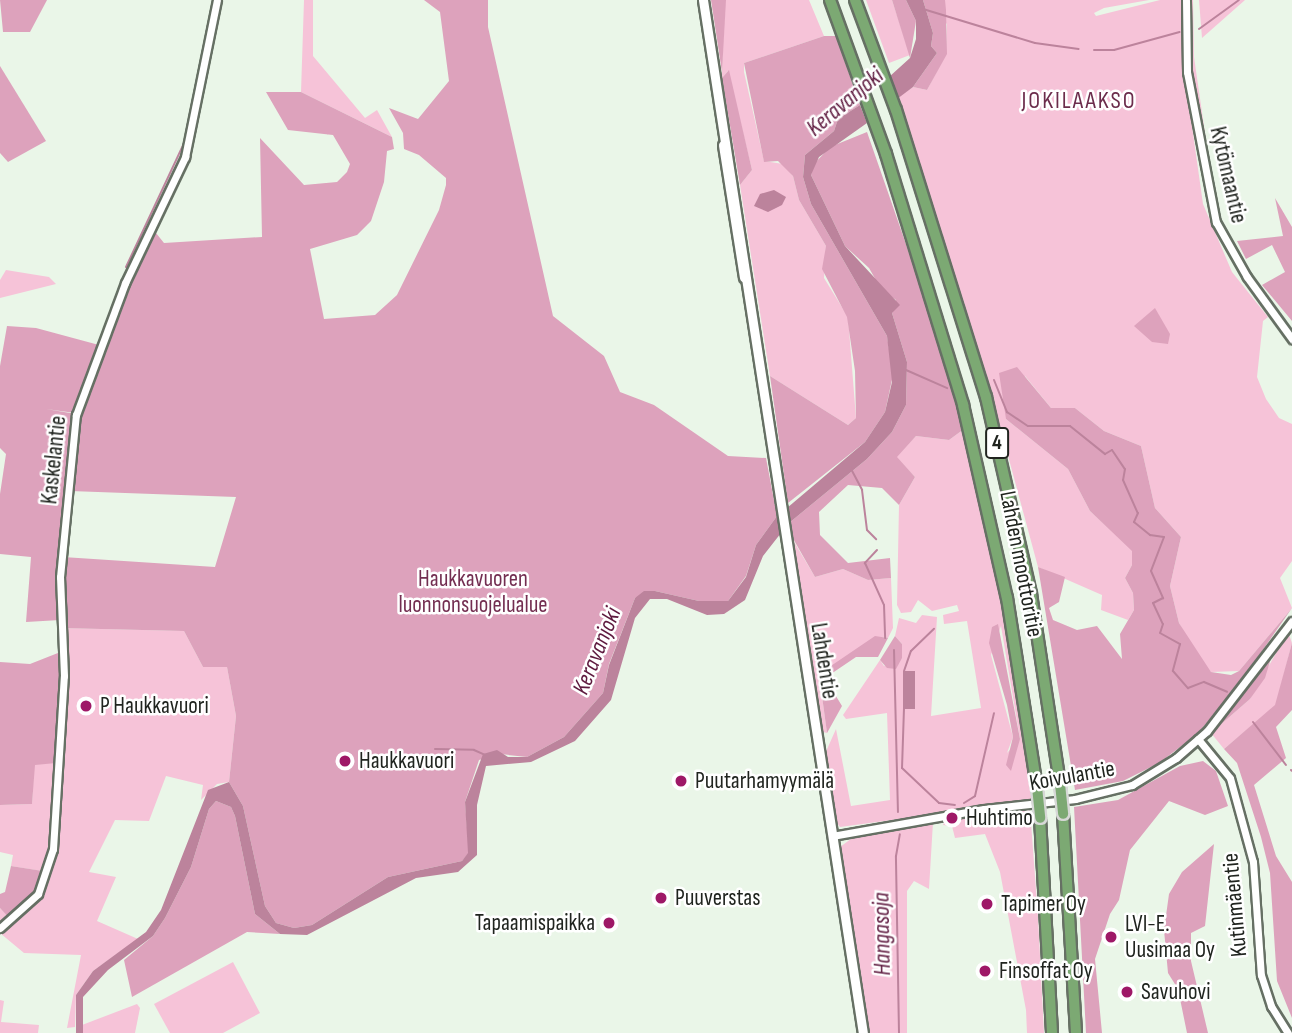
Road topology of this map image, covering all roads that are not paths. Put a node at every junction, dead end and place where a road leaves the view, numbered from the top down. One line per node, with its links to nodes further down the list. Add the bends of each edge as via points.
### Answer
1 (217, 0): 10 (street, Kaskelantie, via 185,157 125,283 76,415 60,577 64,676 53,849 38,894)
2 (703, 0): 9 (main road, Lahdentie, via 725,167)
3 (830, 0): 12 (highway, Lahden moottoritie / 4, bridge, via 944,334 990,512 1037,787)
4 (855, 0): 13 (highway, Lahden moottoritie / 4, bridge, via 896,110 992,421 1031,594 1060,784)
5 (1186, 0): 6 (street, Kytömaantie, via 1187,72 1216,222 1247,277)
6 (1292, 339)
7 (1292, 621): 8 (street, Koivulantie, via 1238,695)
8 (1198, 739): 9 (street, Koivulantie, via 1164,766 1117,790); 14 (street, Kutinmäentie, via 1224,767 1246,831 1253,862 1261,975 1271,1006)
9 (832, 836): 11 (main road, Lahdentie)
10 (0, 928)
11 (863, 1033)
12 (1052, 1033)
13 (1076, 1033)
14 (1288, 1033)

